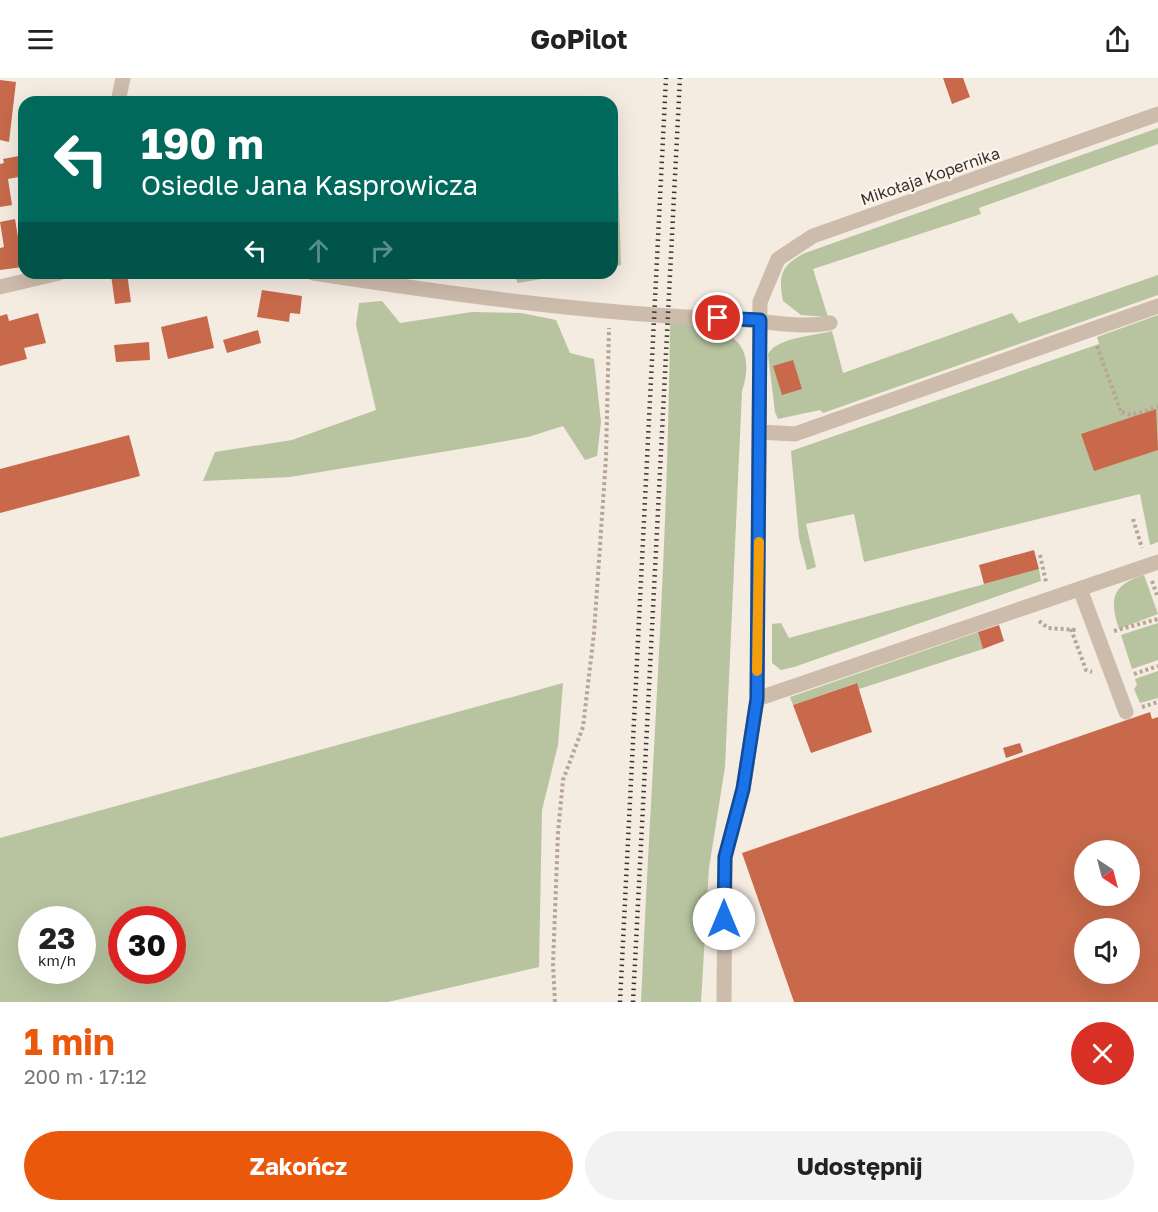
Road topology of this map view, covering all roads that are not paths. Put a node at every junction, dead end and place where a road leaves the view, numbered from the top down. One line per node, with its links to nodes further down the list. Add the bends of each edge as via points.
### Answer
1 (123, 78): 2 (street)
2 (119, 96)
3 (1158, 114): 8 (street, Mikołaja Kopernika, via 813,236 778,260 760,302)
4 (33, 279): 6 (street)
5 (353, 279): 8 (street, via 609,312)
6 (0, 287)
7 (1158, 306): 10 (street, via 795,434)
8 (760, 320): 9 (street, via 813,326); 10 (street, Mikołaja Kopernika)
9 (830, 323)
10 (760, 432): 13 (street, Mikołaja Kopernika)
11 (1158, 562): 12 (street)
12 (1080, 589): 13 (street); 14 (street)
13 (757, 699): 15 (street, Mikołaja Kopernika, via 743,789 725,857)
14 (1126, 712)
15 (724, 1002)

